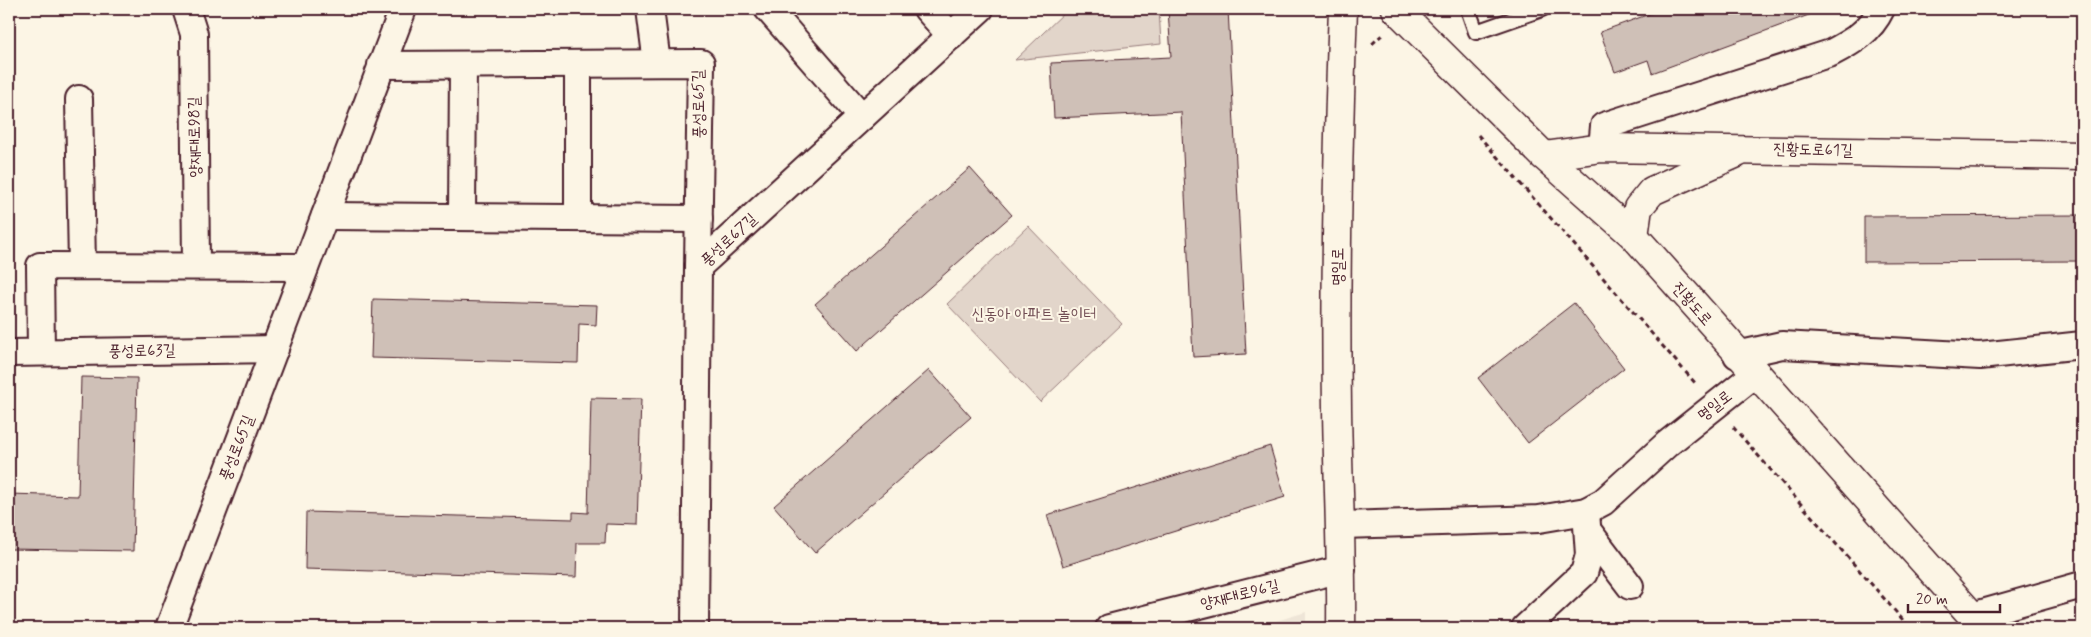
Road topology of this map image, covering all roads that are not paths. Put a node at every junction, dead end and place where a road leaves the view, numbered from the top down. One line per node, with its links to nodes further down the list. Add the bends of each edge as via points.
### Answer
1 (186, 9): 29 (street, 양재대로98길, via 194,34)
2 (402, 9): 16 (street, 풍성로65길)
3 (650, 9): 13 (street)
4 (768, 9): 18 (street)
5 (927, 9): 12 (street)
6 (980, 9): 12 (street, 풍성로67길)
7 (1343, 9): 38 (street, 명일로, via 1338,133 1337,370)
8 (1468, 9): 9 (lane, via 1476,32)
9 (1542, 9)
10 (1881, 9): 19 (street, via 1860,38 1831,53 1604,126)
11 (1391, 20): 21 (street, 진황도로)
12 (951, 36): 18 (street, 풍성로67길)
13 (657, 63): 14 (street, 풍성로65길); 26 (street, 풍성로65길, via 701,63)
14 (578, 64): 15 (street, 풍성로65길); 25 (street)
15 (463, 65): 16 (street, 풍성로65길); 24 (street)
16 (381, 66): 23 (street, 풍성로65길)
17 (79, 99): 28 (street)
18 (862, 117): 31 (street, 풍성로67길)
19 (1602, 148): 20 (street, 진황도로61길); 21 (street, 진황도로61길)
20 (1747, 149): 22 (street, 진황도로61길); 27 (street, via 1652,191 1638,208)
21 (1544, 156): 27 (street, 진황도로)
22 (2082, 156)
23 (325, 216): 24 (street); 30 (street, 풍성로65길)
24 (462, 217): 25 (street)
25 (578, 218): 26 (street)
26 (699, 219): 31 (street, 풍성로65길)
27 (1634, 236): 36 (street, 진황도로)
28 (82, 266): 29 (street); 34 (street, via 40,266)
29 (196, 266): 30 (street)
30 (305, 267): 33 (street, 풍성로65길)
31 (698, 267): 44 (street, 풍성로67길)
32 (2082, 345): 36 (street, via 1980,356 1782,345)
33 (275, 349): 34 (street, 풍성로63길); 43 (street, 풍성로65길)
34 (41, 352): 35 (street, 풍성로63길)
35 (9, 353)
36 (1746, 365): 37 (street, 명일로, via 1715,406 1666,444); 42 (street, 진황도로)
37 (1587, 521): 38 (street, 명일로, via 1539,519); 41 (street); 47 (street, via 1589,555 1584,573)
38 (1342, 524): 39 (street, 명일로)
39 (1342, 569): 45 (street, 양재대로96길); 46 (street, 명일로)
40 (2082, 585): 42 (street, 진황도로)
41 (1630, 586)
42 (1978, 622)
43 (169, 628)
44 (695, 628)
45 (1109, 628)
46 (1341, 628)
47 (1525, 628)

